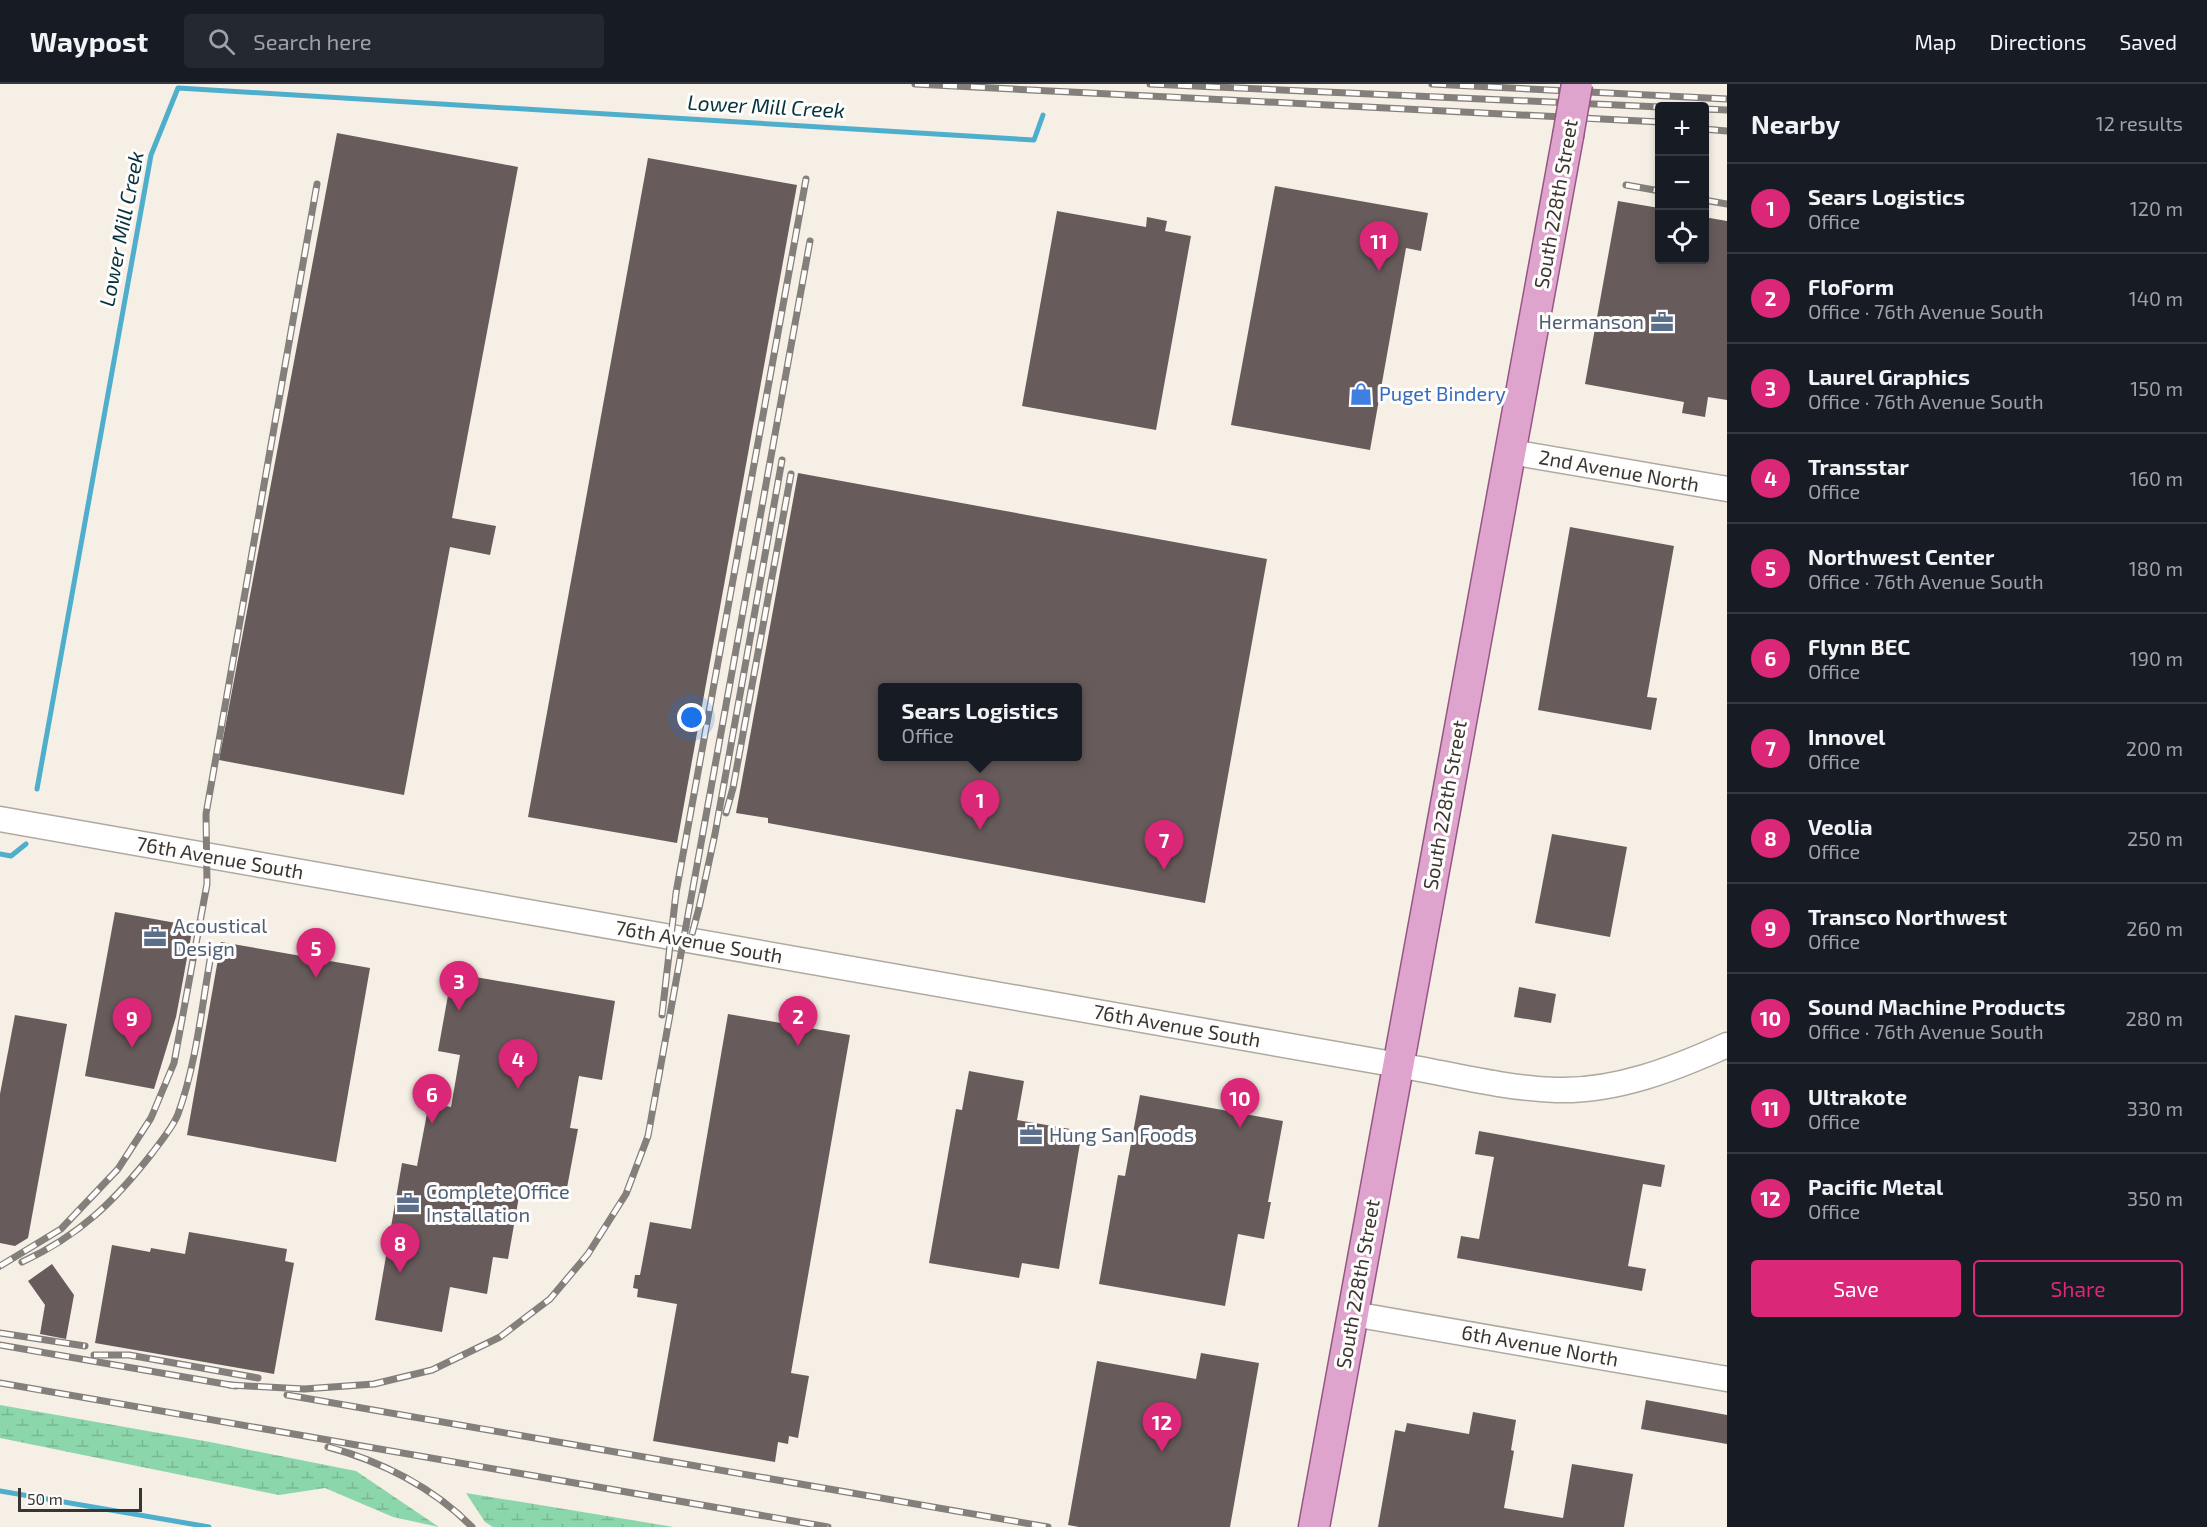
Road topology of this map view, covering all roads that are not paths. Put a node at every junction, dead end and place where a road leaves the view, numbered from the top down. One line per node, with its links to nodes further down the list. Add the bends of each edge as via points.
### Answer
1 (1577, 84): 2 (main road, South 228th Street, bridge)
2 (1511, 452): 3 (street, 2nd Avenue North); 6 (main road, South 228th Street)
3 (1727, 489)
4 (0, 819): 6 (street, 76th Avenue South)
5 (1727, 1045): 6 (street, 76th Avenue South, via 1640,1079 1558,1090 1516,1087)
6 (1398, 1065): 7 (main road, South 228th Street)
7 (1353, 1314): 8 (street, 6th Avenue North); 9 (main road, South 228th Street)
8 (1727, 1379)
9 (1314, 1527)

